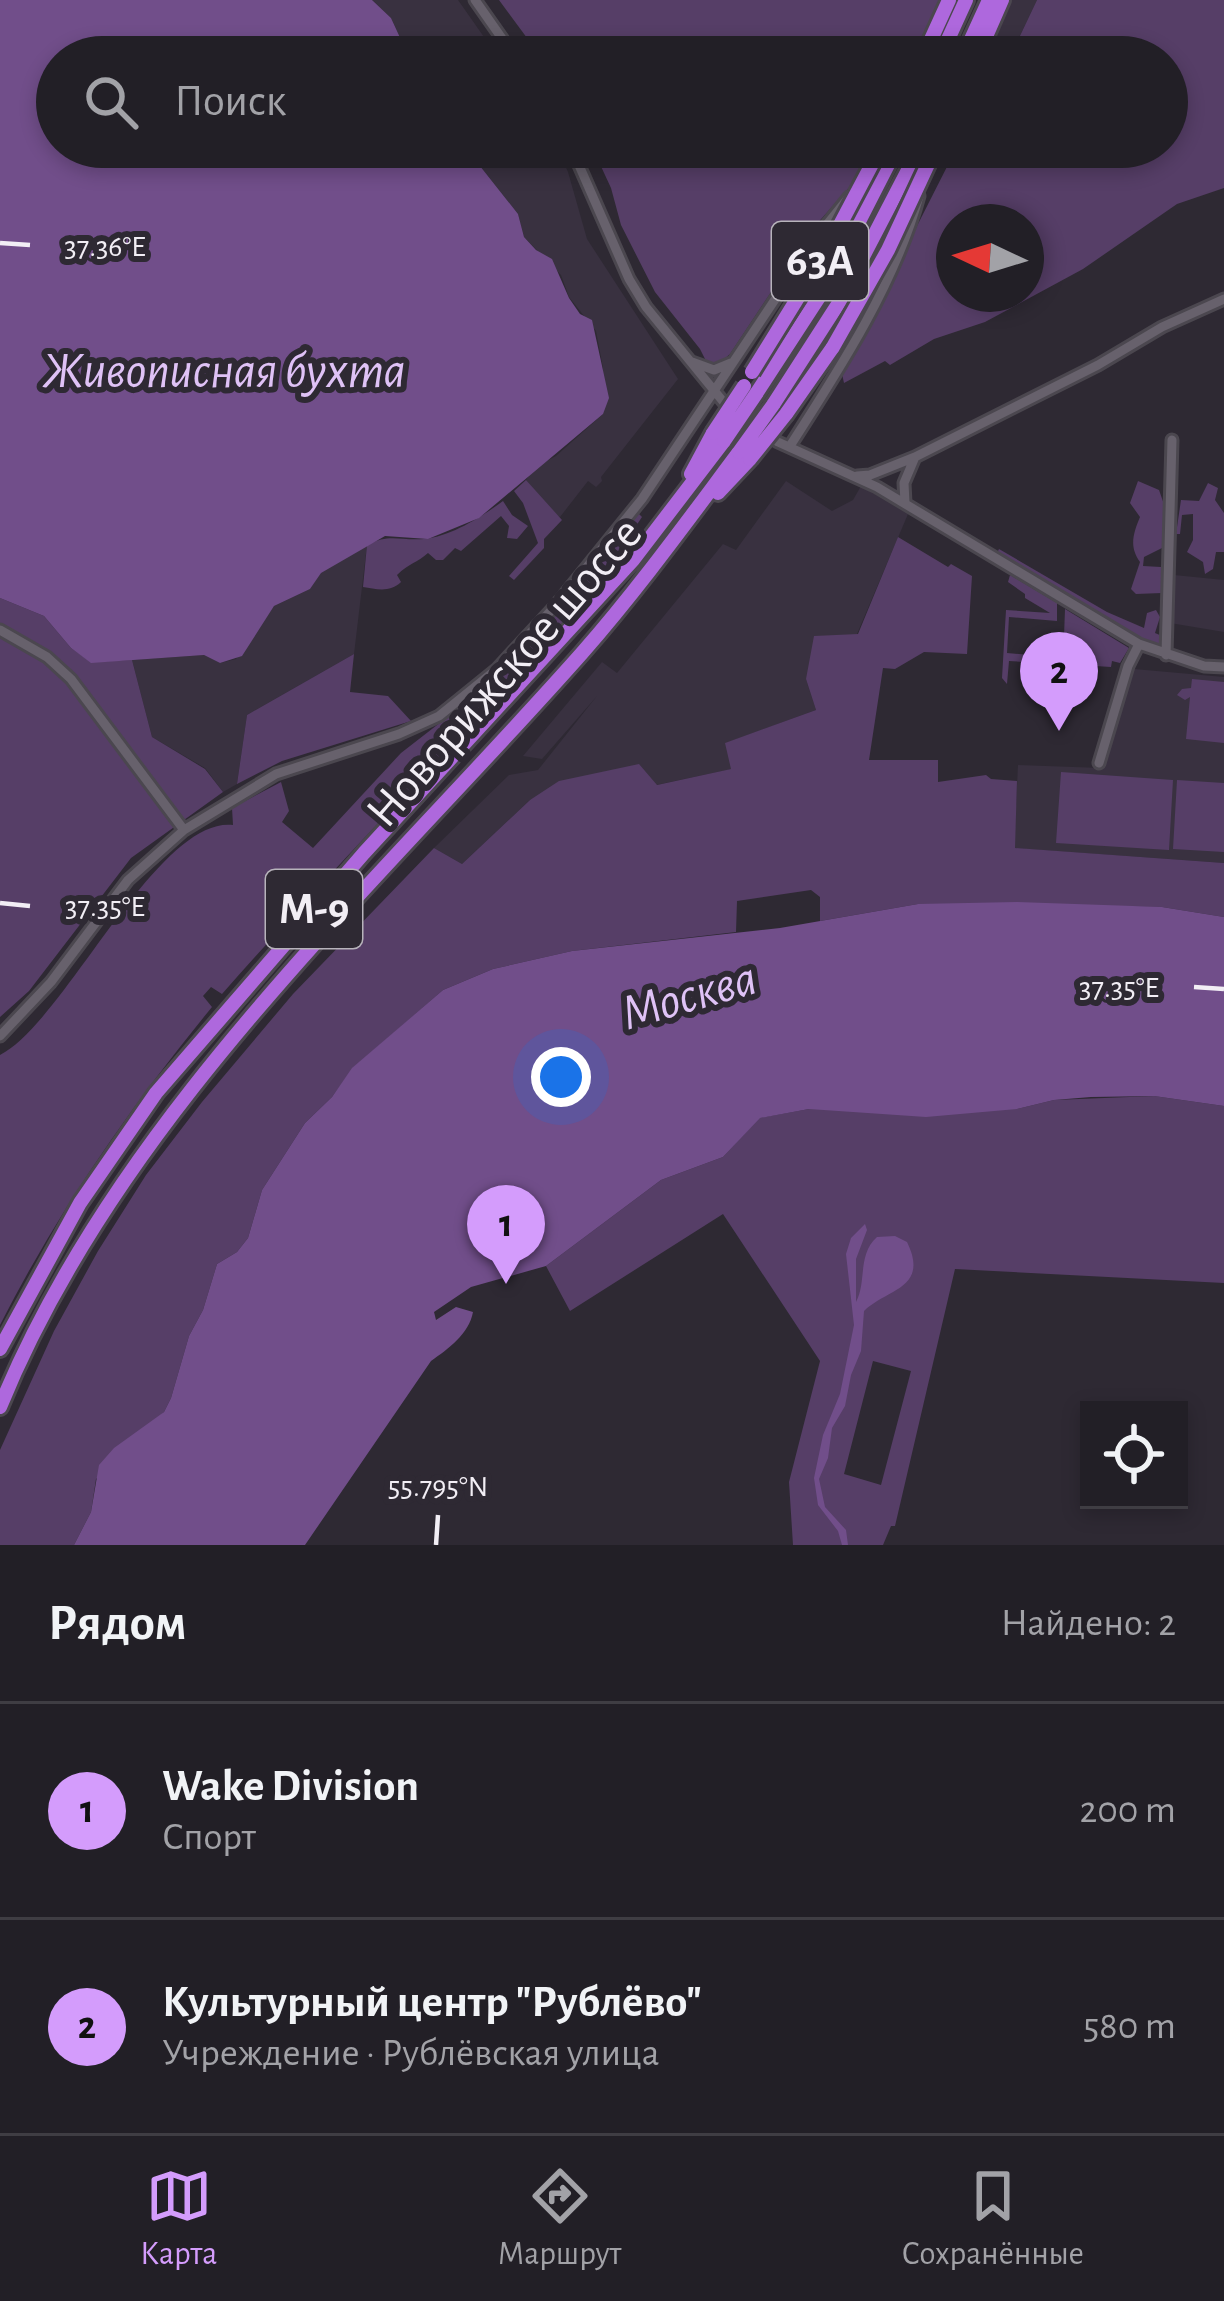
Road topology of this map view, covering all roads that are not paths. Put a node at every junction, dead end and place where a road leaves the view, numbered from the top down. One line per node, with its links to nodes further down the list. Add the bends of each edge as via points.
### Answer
1 (475, 0): 6 (street)
2 (949, 0): 7 (highway)
3 (966, 0): 8 (highway)
4 (989, 0): 9 (highway)
5 (1002, 0): 10 (highway)
6 (500, 36)
7 (933, 36)
8 (950, 36)
9 (973, 36)
10 (986, 36)
11 (581, 168): 19 (street, via 629,279)
12 (870, 168): 21 (highway, 63A, bridge)
13 (876, 168): 20 (street, via 816,238)
14 (884, 168): 21 (highway, Новорижское шоссе / М-9, via 825,288)
15 (909, 168): 23 (highway, Новорижское шоссе / М-9)
16 (925, 168): 23 (highway, bridge, via 833,347)
17 (928, 168): 26 (street, via 891,269)
18 (1224, 299): 28 (street)
19 (687, 359): 20 (street, via 715,370); 22 (street)
20 (733, 362): 22 (street)
21 (751, 384): 24 (highway, Новорижское шоссе / М-9, bridge)
22 (715, 393): 26 (street); 40 (street, via 597,557 458,705 399,734 276,774)
23 (779, 410): 27 (highway, Новорижское шоссе / М-9, bridge)
24 (719, 437): 33 (highway); 33 (highway, Новорижское шоссе / М-9)
25 (1172, 440): 37 (street)
26 (790, 446): 30 (street)
27 (745, 455): 34 (highway); 34 (highway, Новорижское шоссе / М-9)
28 (915, 457): 29 (street); 32 (street)
29 (883, 471): 30 (street); 31 (street)
30 (855, 475): 31 (street)
31 (877, 487): 32 (street)
32 (905, 503): 36 (street)
33 (669, 516): 42 (highway, Новорижское шоссе / М-9, via 156,1093 80,1203)
34 (685, 527): 43 (highway, Новорижское шоссе / М-9, via 176,1110 94,1227)
35 (0, 630): 40 (street, via 71,679)
36 (1139, 644): 37 (street); 39 (street)
37 (1166, 655): 38 (street)
38 (1224, 668)
39 (1099, 764)
40 (184, 830): 41 (street, via 128,880)
41 (0, 1036)
42 (0, 1349)
43 (0, 1407)

